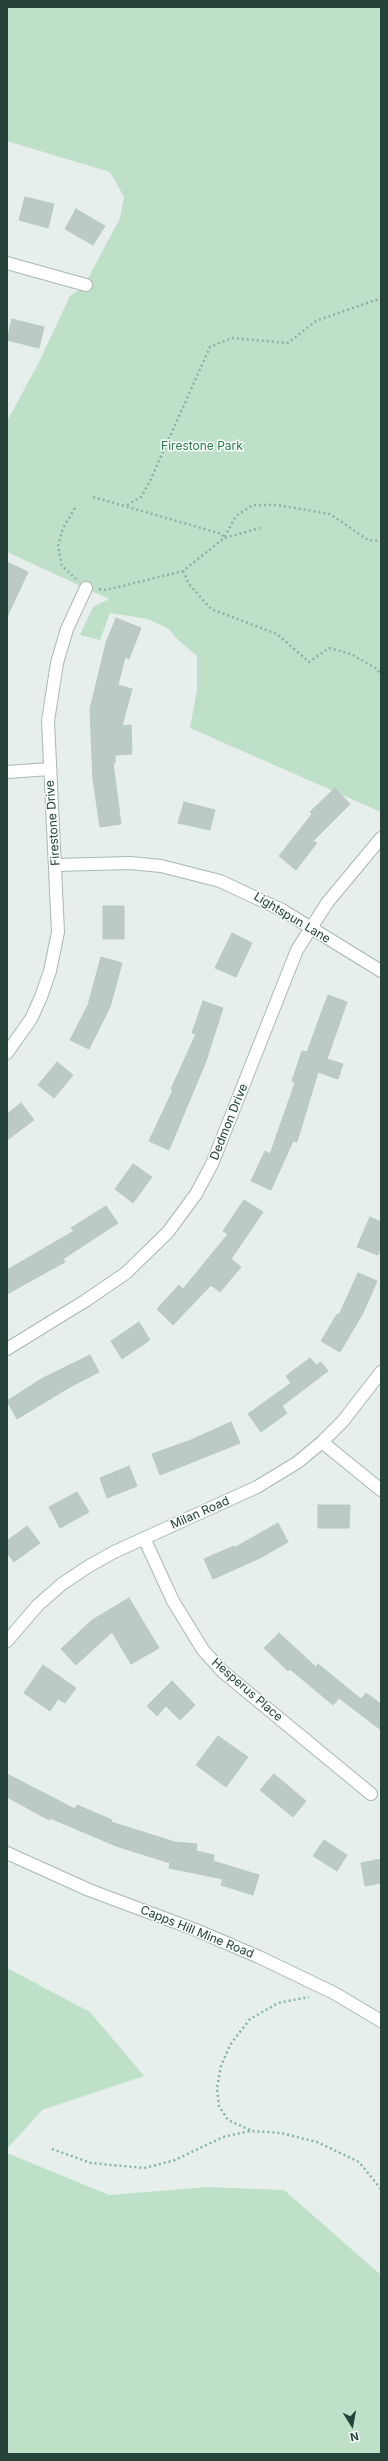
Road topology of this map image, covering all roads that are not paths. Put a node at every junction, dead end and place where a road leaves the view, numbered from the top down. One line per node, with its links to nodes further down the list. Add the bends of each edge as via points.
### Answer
1 (7, 263): 2 (street)
2 (86, 285)
3 (86, 588): 4 (street, Firestone Drive, via 67,629 54,678 48,721)
4 (50, 769): 5 (street); 7 (street, Firestone Drive)
5 (7, 772)
6 (381, 838): 8 (street, Dedmon Drive)
7 (56, 865): 8 (street, Lightspun Lane, via 130,863 181,870 250,893); 10 (street, Firestone Drive, via 58,932 50,971 30,1019)
8 (310, 927): 9 (street, Lightspun Lane); 11 (street, Dedmon Drive, via 297,950 212,1164 196,1194 168,1232 126,1273)
9 (381, 971)
10 (7, 1052)
11 (7, 1348)
12 (381, 1372): 13 (street, Milan Road, via 363,1397)
13 (322, 1442): 14 (street); 15 (street, Milan Road, via 298,1462 257,1487)
14 (381, 1490)
15 (144, 1538): 16 (street, Milan Road, via 114,1552 62,1584); 17 (street, Hesperus Place, via 173,1601 203,1650 222,1671)
16 (7, 1640)
17 (371, 1794)
18 (7, 1853): 19 (street, Capps Hill Mine Road, via 89,1890 202,1932 334,1993)
19 (381, 2021)

